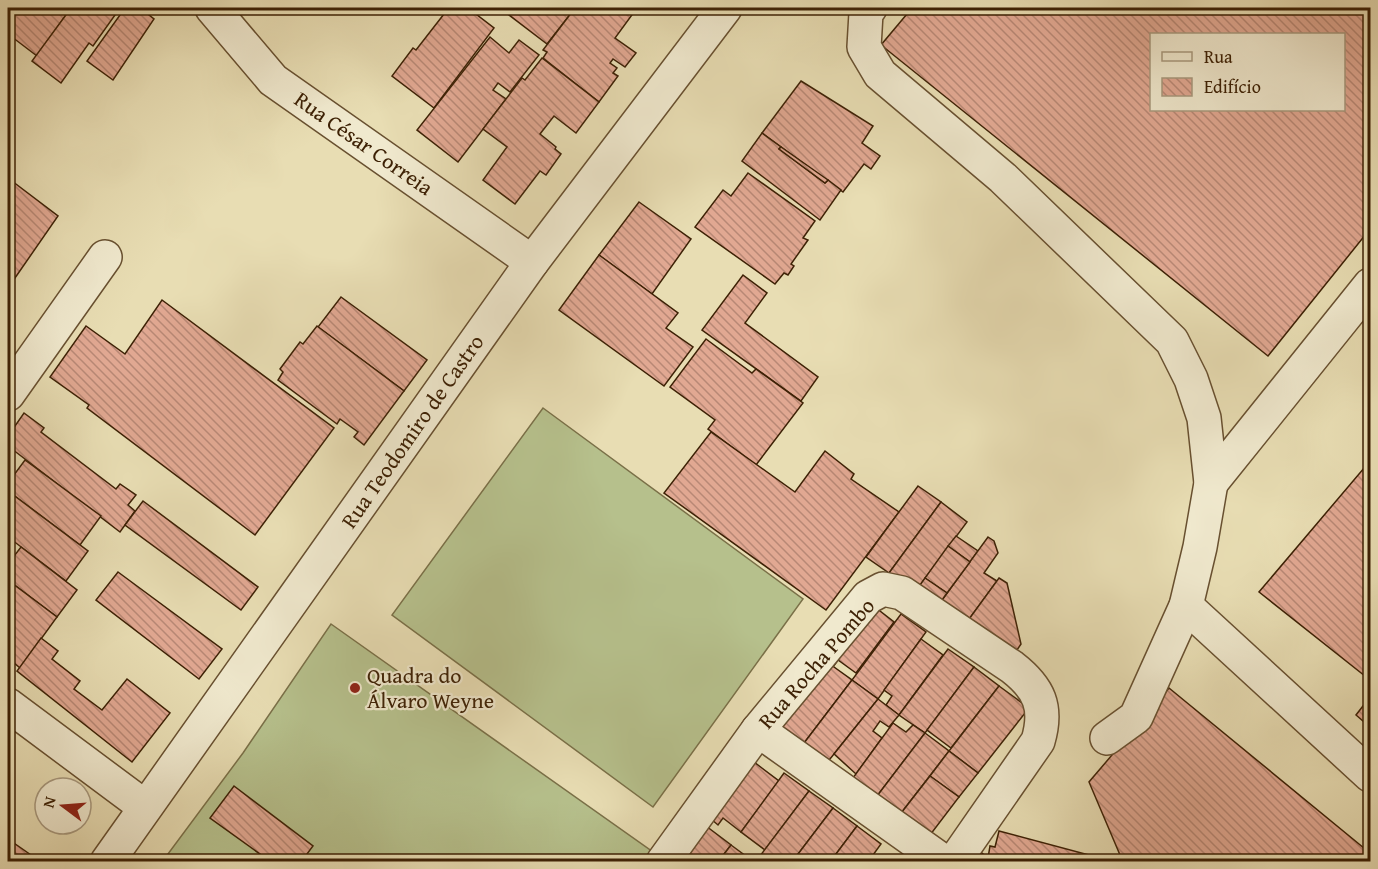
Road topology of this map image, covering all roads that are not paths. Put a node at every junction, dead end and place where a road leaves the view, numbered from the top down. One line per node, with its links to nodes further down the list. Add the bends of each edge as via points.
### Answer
1 (212, 8): 5 (street, Rua César Correia, via 273,80)
2 (725, 8): 5 (street, Rua Teodomiro de Castro)
3 (870, 8): 8 (street, via 866,13 864,47 880,74 1003,178 1172,341 1204,418)
4 (105, 257): 7 (street)
5 (532, 262): 14 (street, Rua Teodomiro de Castro)
6 (1371, 285): 8 (street)
7 (8, 394)
8 (1211, 483): 9 (street)
9 (1186, 606): 12 (street, via 1137,717); 13 (street)
10 (8, 705): 14 (street)
11 (758, 730): 16 (street, Rua Rocha Pombo); 17 (street); 18 (street, Rua Rocha Pombo, via 868,597 883,589 902,592 1029,681 1043,707 1038,741)
12 (1107, 738)
13 (1371, 775)
14 (145, 807): 15 (street, Rua Teodomiro de Castro)
15 (112, 859)
16 (663, 861)
17 (944, 861)
18 (954, 861)

